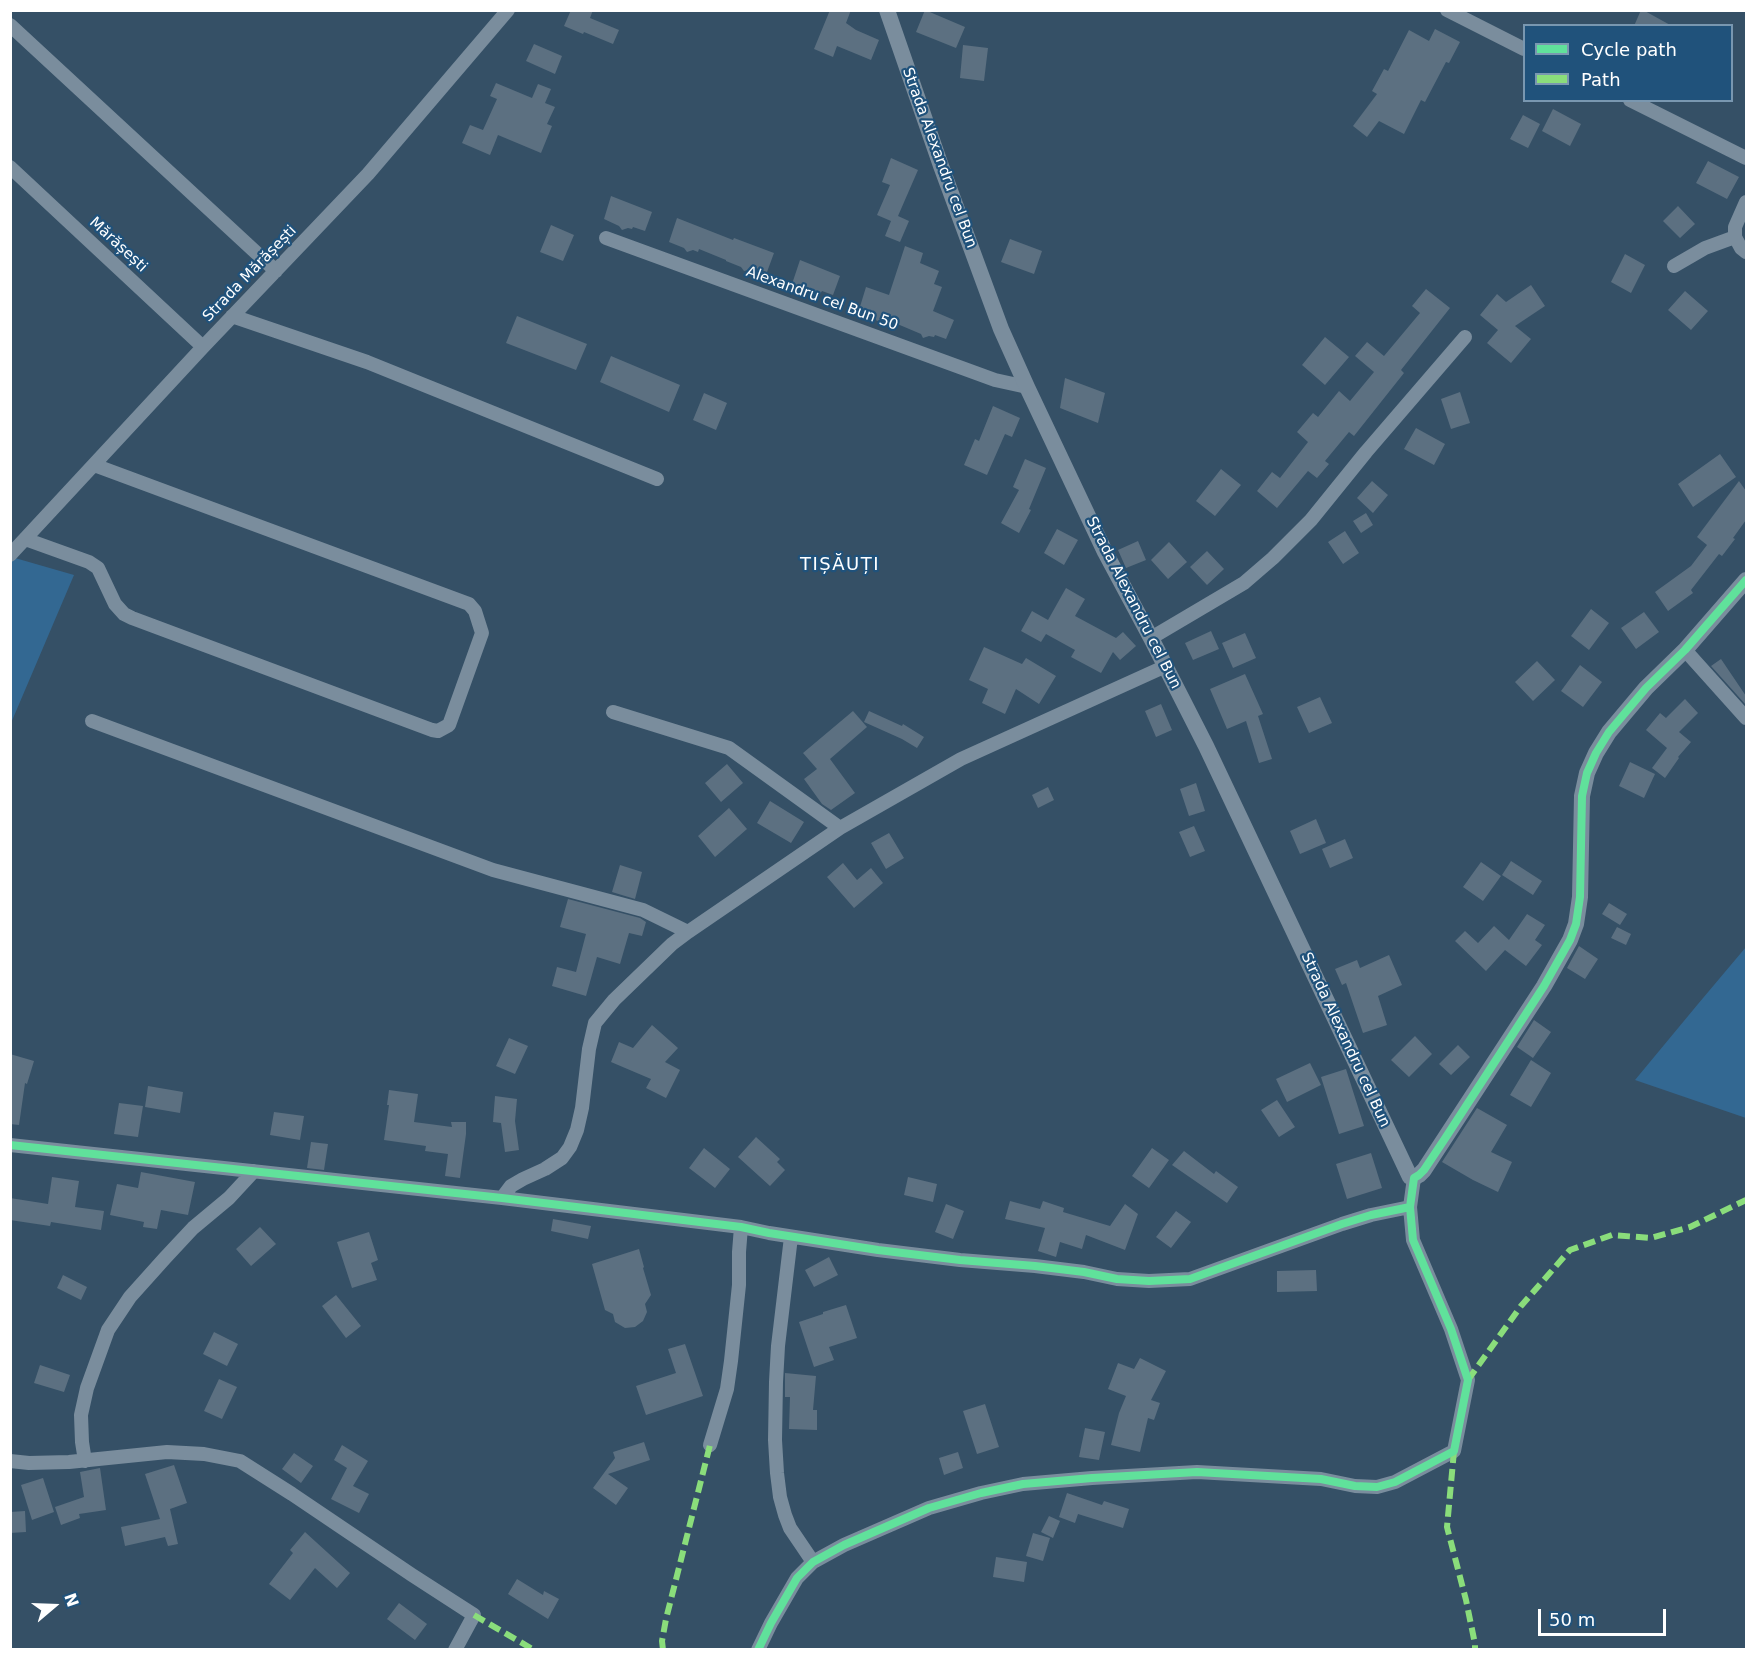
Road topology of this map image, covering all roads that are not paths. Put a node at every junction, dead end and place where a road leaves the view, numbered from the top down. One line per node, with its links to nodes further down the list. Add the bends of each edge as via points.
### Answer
1 (507, 10): 14 (street, Strada Mărășești, via 368,174)
2 (887, 10): 18 (street, Strada Alexandru cel Bun, via 956,208)
3 (1447, 10): 5 (street)
4 (10, 26): 14 (street)
5 (1523, 48)
6 (1634, 102): 7 (street)
7 (1746, 158)
8 (10, 167): 17 (street, Mărășești)
9 (1746, 202): 10 (street)
10 (1735, 237): 12 (street); 13 (street)
11 (606, 238): 18 (street, Alexandru cel Bun 50, via 995,380)
12 (1746, 252)
13 (1674, 266)
14 (276, 271): 15 (street, Strada Mărășești)
15 (232, 316): 17 (street, Strada Mărășești); 20 (street, via 366,362)
16 (1465, 337): 24 (street, via 1311,520 1273,558 1244,583)
17 (203, 347): 19 (street, Strada Mărășești)
18 (1027, 387): 24 (street, Strada Alexandru cel Bun, via 1105,552)
19 (94, 465): 21 (street, Strada Mărășești); 21 (street, via 469,604 482,633 449,725 432,730 132,618 115,604 98,568)
20 (657, 479)
21 (25, 539): 22 (street, Strada Mărășești)
22 (10, 555)
23 (1746, 580): 25 (street)
24 (1151, 638): 26 (street, Strada Alexandru cel Bun)
25 (1684, 650): 28 (street); 34 (street, via 1646,688 1596,753 1582,796 1580,897 1570,940 1446,1137)
26 (1166, 666): 30 (street, via 961,759); 34 (street, Strada Alexandru cel Bun, via 1407,1174)
27 (613, 712): 30 (street, via 729,748)
28 (1746, 718)
29 (92, 721): 31 (street, via 493,870 643,910)
30 (840, 828): 31 (street)
31 (688, 932): 35 (street, via 614,1000 596,1023 577,1130 562,1158 511,1186)
32 (10, 1145): 33 (street)
33 (254, 1170): 35 (street); 41 (street, via 158,1266 108,1330 81,1415)
34 (1414, 1178): 36 (street)
35 (502, 1198): 37 (street)
36 (1410, 1207): 38 (street, via 1351,1221 1190,1279 1149,1281); 42 (street, via 1413,1240 1468,1380 1454,1451 1395,1482 1377,1487 1321,1479 1197,1473 1023,1484 929,1508)
37 (741, 1227): 38 (street); 39 (street, via 740,1285 731,1361)
38 (791, 1237): 42 (street, via 778,1346 776,1462 785,1515)
39 (710, 1446)
40 (10, 1461): 41 (street)
41 (86, 1461): 43 (street, via 167,1452 240,1461 474,1615)
42 (813, 1562): 44 (street, via 797,1578)
43 (455, 1650)
44 (758, 1650)

